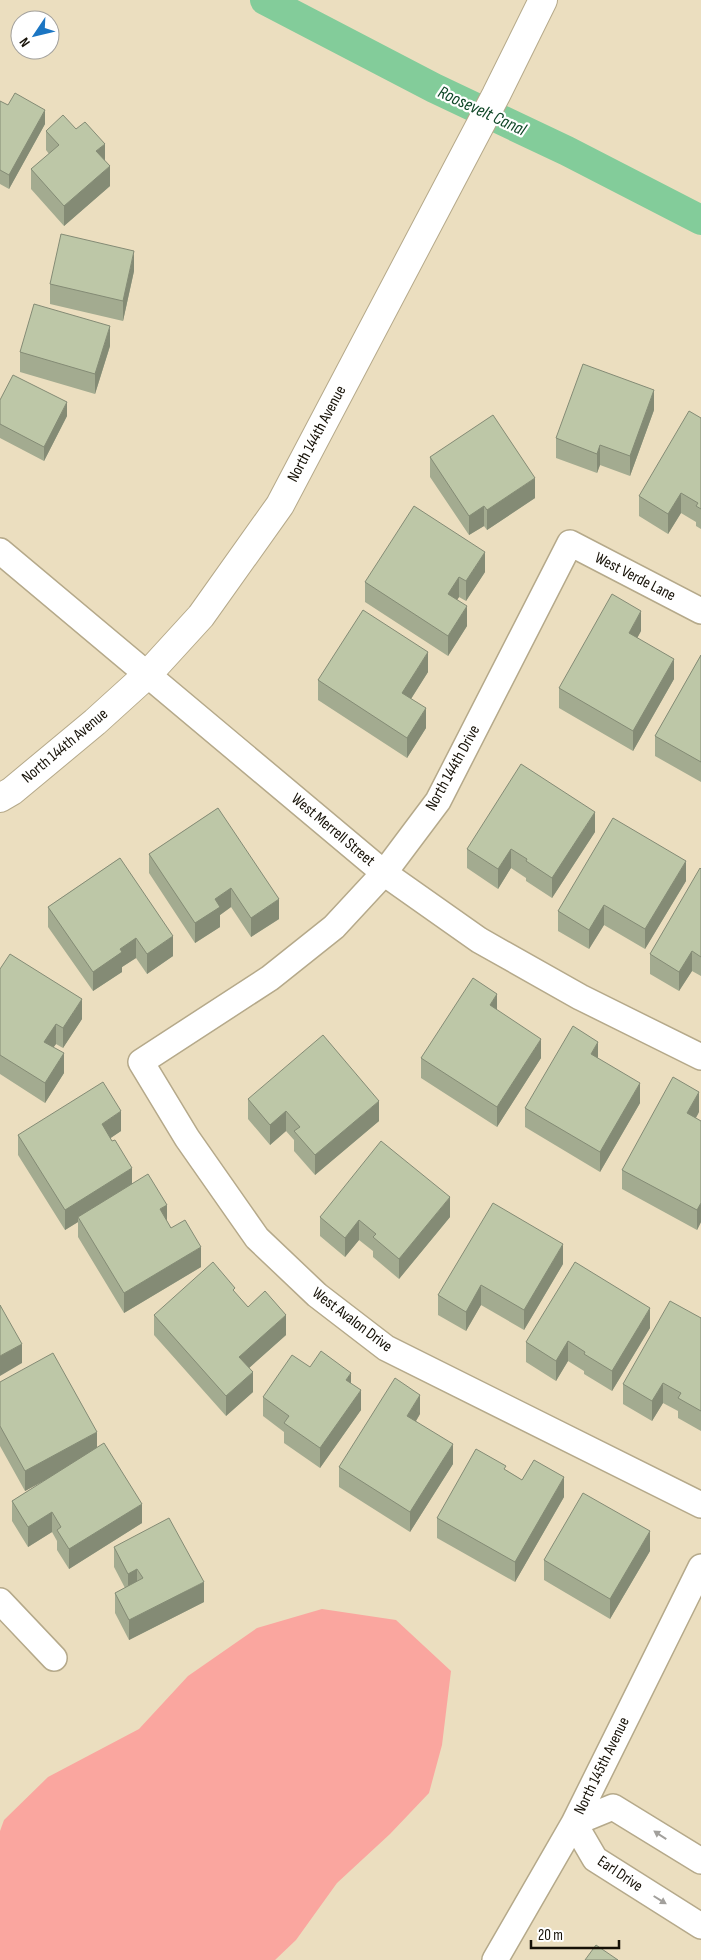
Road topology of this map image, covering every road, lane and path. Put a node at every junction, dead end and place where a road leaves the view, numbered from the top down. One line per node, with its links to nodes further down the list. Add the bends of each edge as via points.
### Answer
1 (543, 0): 5 (main road, North 144th Avenue, via 280,505 201,616)
2 (570, 543): 4 (street, West Verde Lane); 7 (street, North 144th Drive, via 438,801)
3 (0, 551): 5 (street, West Merrell Street)
4 (701, 611)
5 (148, 674): 6 (main road, North 144th Avenue, via 95,722); 7 (street, West Merrell Street)
6 (0, 798)
7 (384, 873): 8 (street, West Merrell Street, via 479,940 580,997); 9 (street, North 144th Drive, via 334,927 270,978)
8 (701, 1058)
9 (141, 1062): 10 (street, West Avalon Drive, via 186,1138 257,1238 317,1295 386,1348)
10 (701, 1505)
11 (701, 1568): 14 (street, North 145th Avenue)
12 (0, 1600): 13 (street)
13 (54, 1658)
14 (574, 1823): 15 (street, one-way to 14, via 613,1807); 16 (street, Earl Drive, one-way to 16, via 595,1859); 17 (street, North 145th Avenue)
15 (701, 1861)
16 (701, 1926)
17 (495, 1960)

